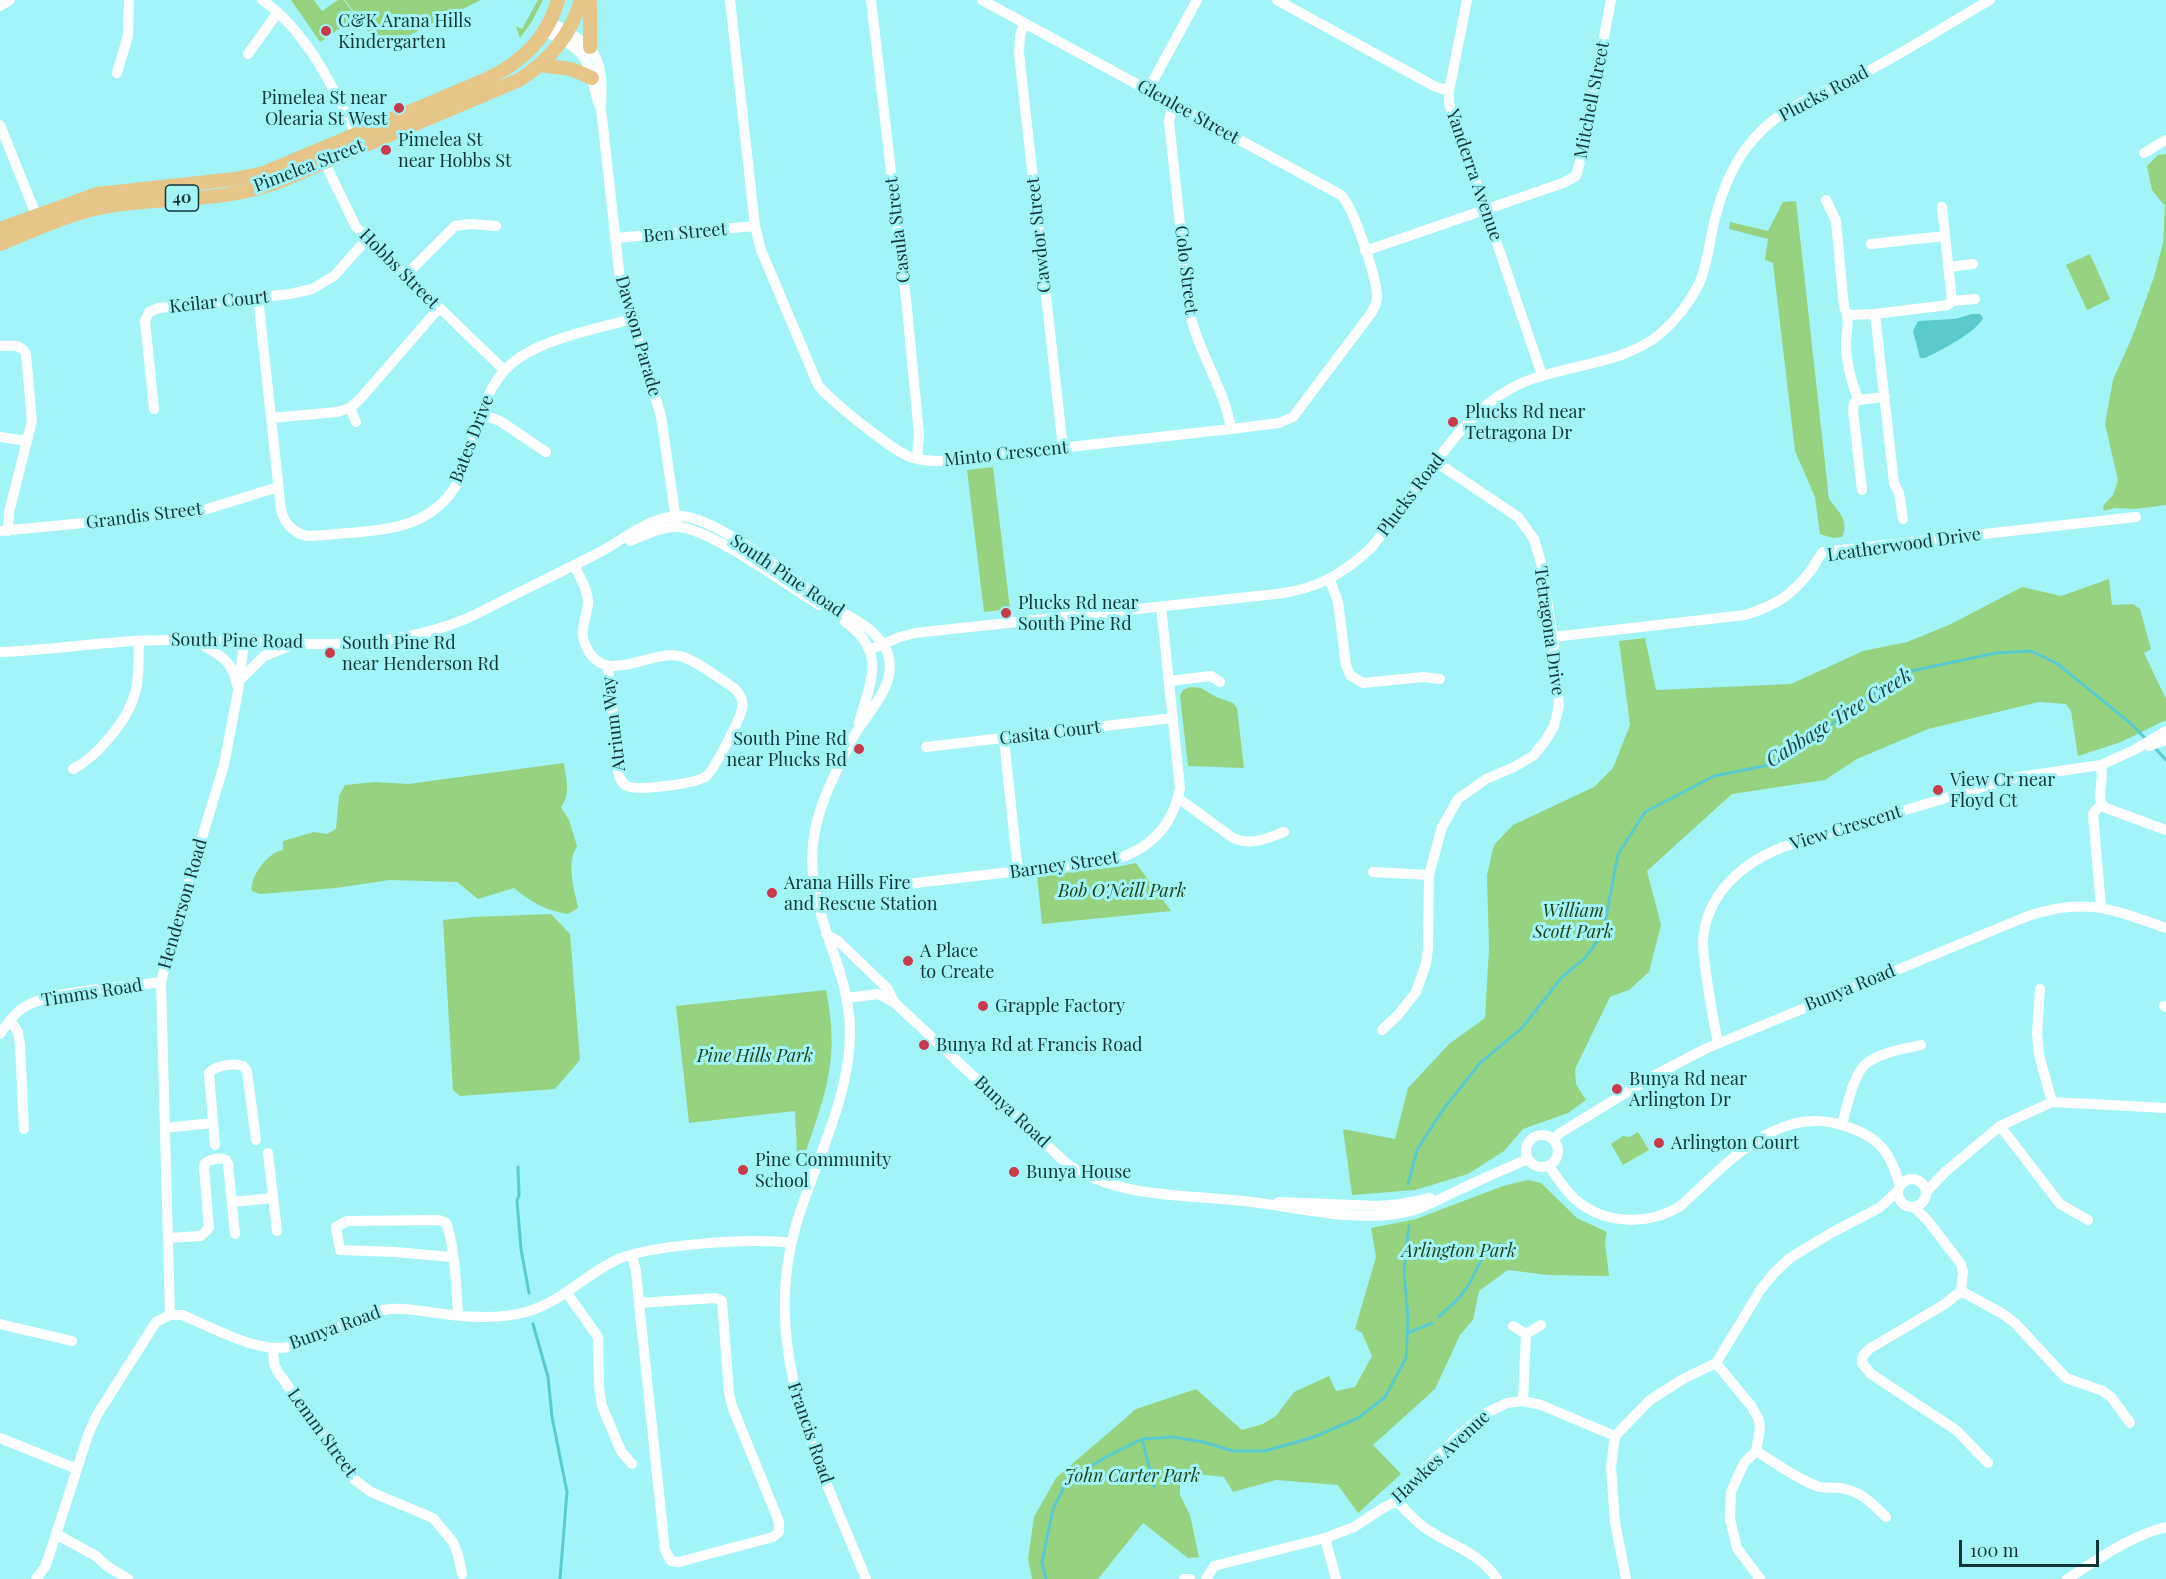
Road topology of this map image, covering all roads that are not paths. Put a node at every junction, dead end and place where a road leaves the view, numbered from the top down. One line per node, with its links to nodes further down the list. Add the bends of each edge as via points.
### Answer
1 (10, 0): 15 (street)
2 (129, 0): 23 (street, via 128,36)
3 (262, 0): 16 (street)
4 (558, 0): 18 (main road, 40)
5 (581, 0): 19 (main road, 40)
6 (588, 0): 20 (main road)
7 (730, 0): 39 (street, Minto Crescent)
8 (871, 0): 72 (street, Casula Street, via 907,308 919,434)
9 (982, 0): 17 (street, Glenlee Street)
10 (1197, 0): 25 (street)
11 (1277, 0): 26 (street, Yanderra Avenue)
12 (1467, 0): 26 (street)
13 (1611, 0): 36 (street, Mitchell Street, via 1576,176)
14 (1990, 0): 59 (street, Plucks Road, via 1863,73 1816,93 1779,115 1760,132 1729,177 1699,284 1669,325 1634,350)
15 (0, 6)
16 (278, 12): 21 (street); 30 (street, via 324,68)
17 (1024, 23): 25 (street, Glenlee Street); 70 (street, Cawdor Street, via 1019,53)
18 (547, 27): 19 (street, Dawson Parade); 30 (main road, Pimelea Street / 40, via 524,56 497,75)
19 (565, 36): 20 (street, Dawson Parade); 22 (main road, Pimelea Street / 40); 24 (street, Dawson Parade, via 584,56)
20 (590, 47): 28 (street, Dawson Parade, via 598,62)
21 (248, 54)
22 (540, 65): 24 (main road, via 574,69); 30 (main road, Pimelea Street / 40, via 502,88)
23 (117, 73)
24 (592, 78): 28 (street, Dawson Parade)
25 (1148, 90): 27 (street, Glenlee Street)
26 (1449, 91): 36 (street, Yanderra Avenue, via 1451,110)
27 (1173, 104): 46 (street, Glenlee Street, via 1341,195 1352,213); 67 (street, Colo Street, via 1169,121 1190,309)
28 (601, 108): 42 (street, Dawson Parade)
29 (0, 125): 37 (street)
30 (358, 140): 33 (main road, Pimelea Street / 40)
31 (2166, 140): 32 (street)
32 (2144, 153)
33 (321, 156): 37 (main road, Pimelea Street / 40, via 255,175 109,192 84,198); 43 (street, Hobbs Street, via 350,217)
34 (1826, 200): 55 (street, via 1836,222)
35 (1942, 207): 41 (street)
36 (1485, 210): 46 (street); 59 (street, Yanderra Avenue)
37 (39, 221): 40 (main road, Pimelea Street / 40); 44 (main road, Pimelea Street / 40)
38 (496, 226): 49 (street, via 455,226)
39 (755, 226): 42 (street, Ben Street); 72 (street, Minto Crescent, via 761,250 818,385 895,448)
40 (0, 229)
41 (1945, 236): 45 (street); 48 (street)
42 (615, 238): 56 (street, Dawson Parade, via 620,280)
43 (368, 239): 49 (street, Hobbs Street); 50 (street, Keilar Court, via 322,284 296,293)
44 (0, 244)
45 (1871, 244)
46 (1365, 251): 67 (street, Minto Crescent, via 1377,293 1375,306 1299,411 1285,422)
47 (1973, 264): 48 (street)
48 (1948, 267): 52 (street)
49 (406, 275): 53 (street, Hobbs Street)
50 (258, 297): 63 (street, Keilar Court, via 159,308 147,313); 65 (street, Bates Drive)
51 (1976, 299): 52 (street)
52 (1952, 302): 54 (street)
53 (439, 308): 58 (street, Hobbs Street); 62 (street)
54 (1875, 314): 55 (street); 60 (street)
55 (1848, 315): 61 (street, via 1846,344 1850,377)
56 (632, 319): 58 (street, Bates Drive, via 533,349); 78 (street, Dawson Parade, via 661,416)
57 (0, 346): 69 (street, via 19,346 26,354 32,421)
58 (504, 370): 64 (street, Bates Drive)
59 (1542, 375): 73 (street, Plucks Road, via 1485,405)
60 (1885, 397): 61 (street); 77 (street, via 1894,483)
61 (1858, 400): 75 (street, via 1853,410)
62 (350, 408): 65 (street); 66 (street)
63 (154, 409)
64 (481, 414): 71 (street, via 500,421); 74 (street, Bates Drive, via 463,472 453,489 435,509 403,526 303,535 285,522)
65 (271, 418): 74 (street, Bates Drive)
66 (356, 422)
67 (1230, 429): 70 (street, Minto Crescent)
68 (0, 437): 69 (street)
69 (27, 441): 79 (street)
70 (1063, 448): 72 (street, Minto Crescent, via 943,461)
71 (546, 452)
72 (917, 459)
73 (1436, 462): 81 (street, Plucks Road, via 1372,547); 83 (street, Tetragona Drive, via 1518,517 1534,539)
74 (278, 487): 79 (street, Grandis Street, via 204,510)
75 (1862, 489)
76 (2136, 517): 83 (street, Leatherwood Drive, via 1823,552 1784,599 1745,615)
77 (1903, 519)
78 (676, 521): 80 (street, South Pine Road, via 654,521); 88 (street, South Pine Road, via 703,522 748,548 870,630); 89 (street, South Pine Road, via 725,546 836,616 855,630)
79 (4, 531)
80 (574, 565): 87 (street, South Pine Road, via 432,631 377,642); 91 (street, Atrium Way, via 587,597 584,642 593,657)
81 (1330, 580): 82 (street, Plucks Road, via 1298,591); 92 (street, via 1338,602 1350,675 1363,683)
82 (1161, 606): 88 (street, Plucks Road, via 915,633); 93 (street, Barney Street)
83 (1553, 637): 109 (street, Tetragona Drive, via 1559,693 1554,726 1533,756 1486,779 1458,799 1443,827)
84 (194, 640): 85 (street, South Pine Road); 86 (street, South Pine Road); 95 (street, via 223,658)
85 (139, 641): 90 (street, South Pine Road); 102 (street, via 135,694 126,714 98,751)
86 (244, 642): 87 (street, South Pine Road); 95 (street, Henderson Road)
87 (301, 642): 95 (street, via 264,656)
88 (883, 644): 89 (street, Plucks Road); 97 (street, via 890,662 887,681)
89 (869, 650): 97 (street, via 873,680)
90 (0, 652)
91 (608, 666): 91 (street, Atrium Way, via 678,656 736,690 742,702 741,712 708,775 692,782 638,788 621,782)
92 (1440, 679)
93 (1169, 681): 94 (street, via 1210,676); 96 (street, Barney Street)
94 (1220, 682)
95 (239, 686): 114 (street, Henderson Road, via 224,765)
96 (1173, 718): 99 (street, Casita Court); 103 (street, Barney Street)
97 (857, 730): 113 (street, via 827,792 814,836 813,879)
98 (2164, 737): 101 (street, View Crescent)
99 (1004, 739): 100 (street, Casita Court); 107 (street)
100 (926, 747)
101 (2102, 765): 104 (street); 121 (street, View Crescent, via 2012,778 1783,847 1743,869 1721,890 1705,931 1703,952)
102 (73, 769)
103 (1178, 798): 106 (street, via 1241,842); 107 (street, Barney Street, via 1166,826 1129,855)
104 (2100, 804): 105 (street); 111 (street, via 2093,814)
105 (2166, 830)
106 (1284, 832)
107 (1018, 871): 110 (street, Barney Street)
108 (1373, 872): 109 (street)
109 (1429, 875): 119 (street, Tetragona Drive, via 1426,964 1416,992)
110 (907, 884)
111 (2102, 907): 112 (street, Bunya Road); 121 (street, Bunya Road, via 2056,908 2028,916)
112 (2166, 928)
113 (826, 934): 116 (street, Francis Road); 117 (street, Bunya Road, via 888,989)
114 (161, 982): 118 (street, Timms Road, via 60,995 37,1001); 128 (street, Henderson Road)
115 (2040, 989): 123 (street, via 2038,1045)
116 (847, 998): 117 (street, via 878,994); 149 (street, Francis Road, via 850,1050 846,1076)
117 (894, 1002): 134 (street, Bunya Road, via 1067,1164 1098,1181 1139,1192 1254,1202 1302,1211 1380,1215 1435,1203)
118 (10, 1020): 120 (street, Timms Road); 129 (street, via 20,1044)
119 (1382, 1030)
120 (0, 1034)
121 (1718, 1043): 130 (street, Bunya Road, via 1655,1075)
122 (1921, 1045): 126 (street, via 1866,1063 1857,1075)
123 (2052, 1102): 124 (street); 127 (street)
124 (2166, 1108)
125 (212, 1123): 128 (street); 131 (street, via 209,1073 217,1068 242,1066 248,1073); 132 (street)
126 (1842, 1124): 135 (street, via 1874,1139); 136 (street, via 1817,1120 1778,1127 1755,1140 1679,1207 1643,1219 1607,1216 1590,1209 1576,1199)
127 (2000, 1126): 137 (street); 145 (street, via 2060,1204)
128 (165, 1128): 148 (street, Henderson Road)
129 (24, 1129)
130 (1554, 1139): 134 (street, via 1539,1135 1530,1140 1526,1149); 136 (street, via 1559,1154)
131 (256, 1140)
132 (215, 1145)
133 (268, 1153): 141 (street)
134 (1528, 1159): 136 (street, via 1539,1167)
135 (1893, 1162): 138 (street); 139 (street)
136 (1549, 1166)
137 (1945, 1172): 138 (street); 140 (street)
138 (1916, 1180): 139 (street, via 1903,1182); 140 (street)
139 (1899, 1188): 143 (street, via 1899,1198); 144 (street)
140 (1927, 1191): 143 (street)
141 (273, 1198): 142 (street); 146 (street)
142 (232, 1202): 147 (street); 148 (street, via 226,1160 210,1160 204,1168 209,1228 201,1236)
143 (1914, 1204): 144 (street); 152 (street, via 1961,1264)
144 (1879, 1208): 163 (street, via 1790,1258 1774,1273)
145 (2088, 1220)
146 (277, 1231)
147 (235, 1234)
148 (169, 1238): 155 (street, Henderson Road)
149 (791, 1243): 150 (street, Bunya Road, via 723,1242); 180 (street, Francis Road, via 784,1313 790,1376 805,1427)
150 (632, 1255): 153 (street, Bunya Road, via 612,1262); 154 (street)
151 (452, 1257): 151 (street, via 449,1229 439,1220 347,1221 336,1227 340,1250 345,1252); 156 (street)
152 (1961, 1291): 165 (street, via 2015,1323 2066,1378 2112,1398); 169 (street, via 1869,1348 1862,1363 1871,1374 1956,1430)
153 (567, 1293): 156 (street, Bunya Road, via 537,1309 514,1315); 170 (street, via 598,1337 602,1406 621,1451)
154 (639, 1303): 154 (street, via 666,1554 671,1561 679,1562 773,1537 779,1532 779,1521 730,1399 722,1300)
155 (170, 1315): 162 (street, Bunya Road, via 182,1315 259,1347); 171 (street, via 156,1322 97,1415)
156 (458, 1315): 162 (street, Bunya Road, via 388,1309 304,1343)
157 (0, 1324): 161 (street)
158 (1541, 1324): 160 (street)
159 (1513, 1326): 160 (street)
160 (1526, 1334): 164 (street)
161 (72, 1341)
162 (273, 1348): 177 (street, Lemm Street, via 278,1372 355,1480 371,1492 433,1518 453,1542)
163 (1716, 1363): 166 (street, via 1650,1400); 168 (street, via 1759,1420)
164 (1523, 1401): 166 (street); 172 (street, Hawkes Avenue, via 1488,1412 1428,1465)
165 (2130, 1423)
166 (1615, 1436): 186 (street, via 1611,1467 1614,1511)
167 (0, 1438): 171 (street)
168 (1756, 1451): 173 (street, via 1821,1488 1855,1491); 187 (street, via 1744,1463 1734,1484 1730,1519 1737,1548)
169 (1988, 1463)
170 (632, 1464)
171 (77, 1469): 175 (street)
172 (1397, 1502): 176 (street, Hawkes Avenue, via 1354,1527); 185 (street, via 1426,1529 1477,1557)
173 (1886, 1517)
174 (2166, 1527): 188 (street, via 2130,1540)
175 (56, 1534): 178 (street, via 45,1567); 179 (street)
176 (1325, 1538): 183 (street, Hawkes Avenue, via 1214,1566); 184 (street)
177 (462, 1574)
178 (36, 1579)
179 (128, 1579)
180 (866, 1579)
181 (1184, 1579): 182 (street)
182 (1190, 1579)
183 (1206, 1579)
184 (1335, 1579)
185 (1497, 1579)
186 (1626, 1579)
187 (1760, 1579)
188 (2067, 1579)

